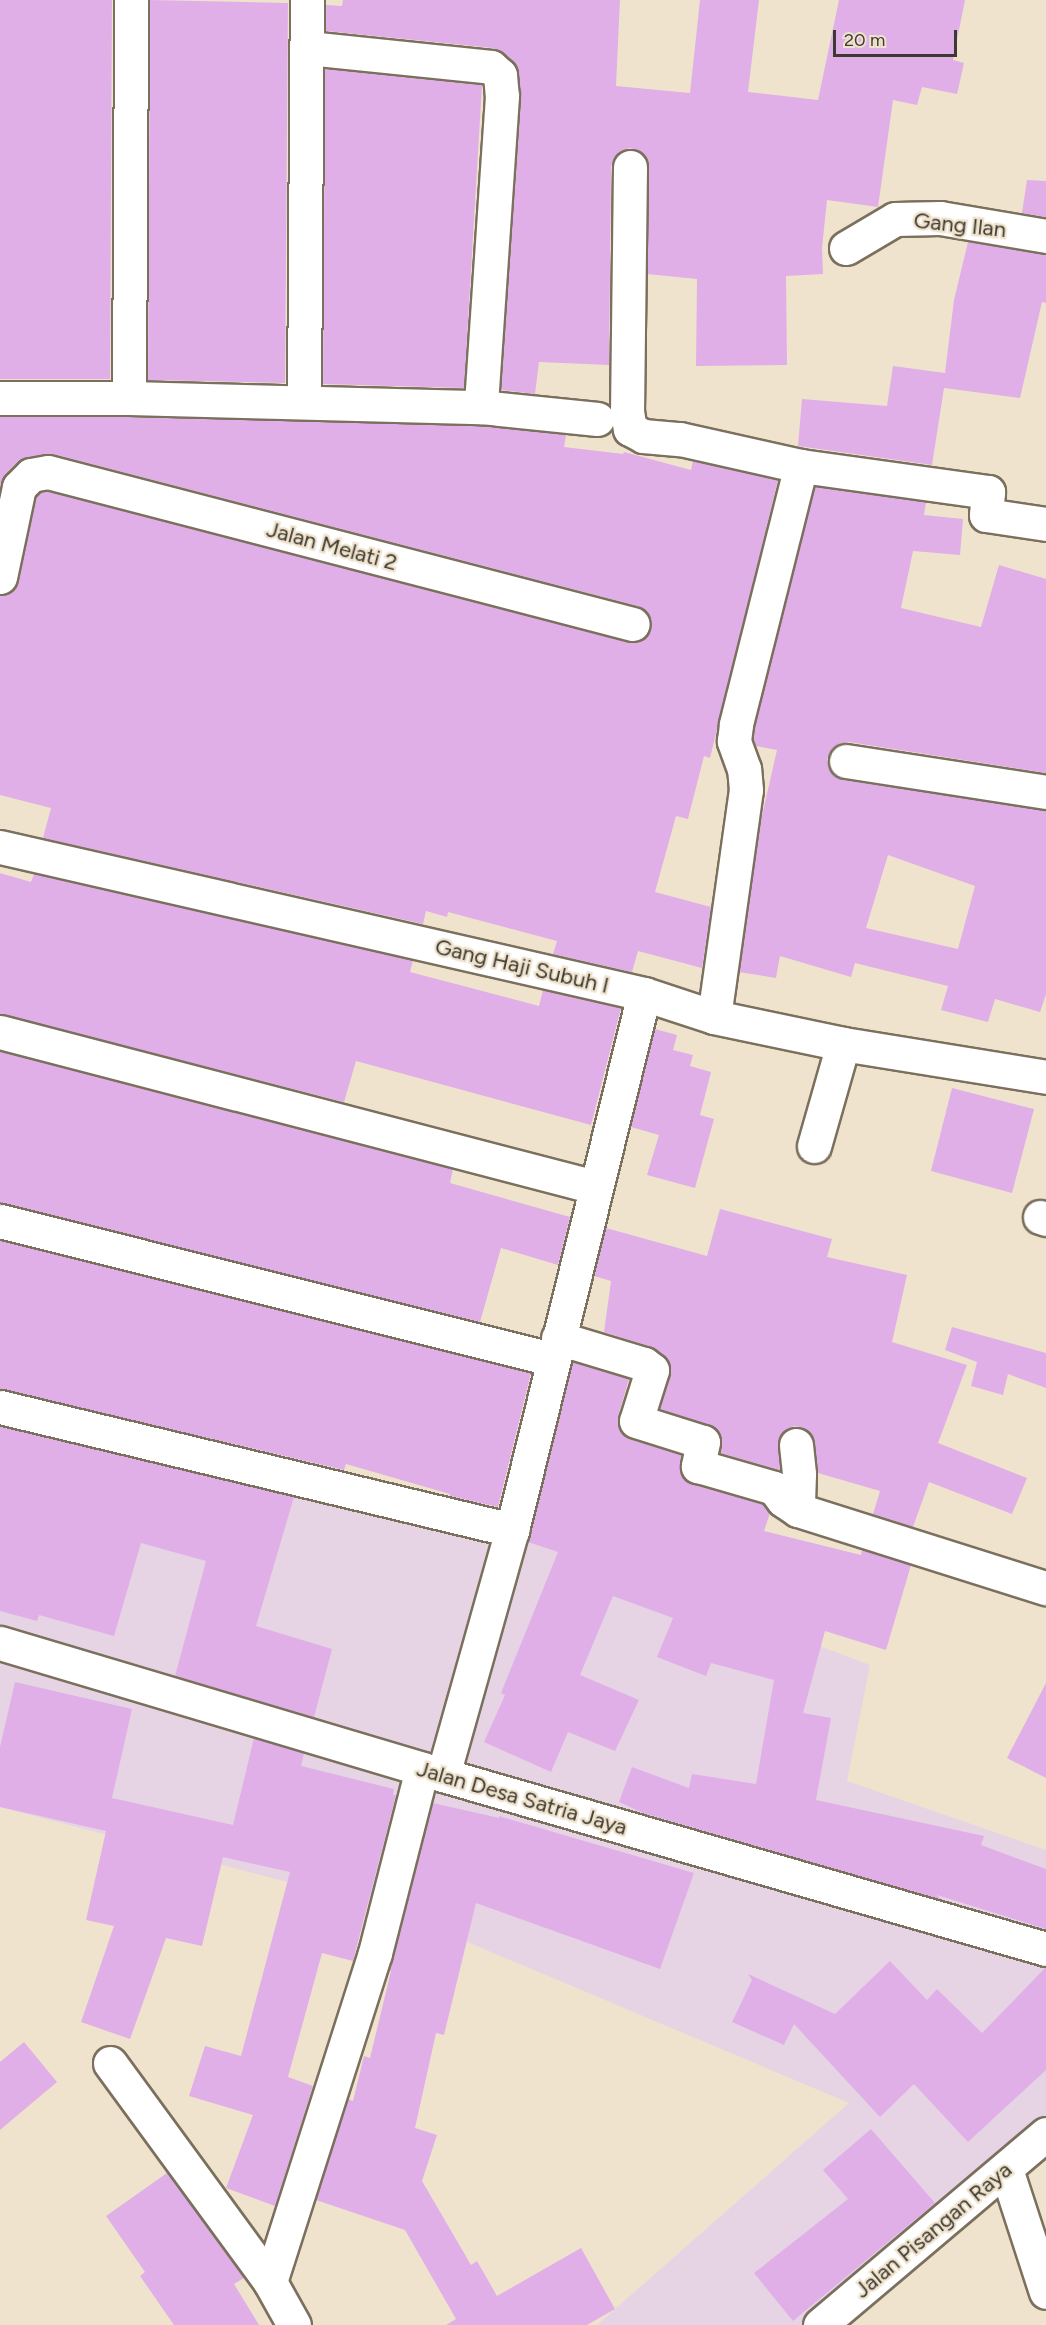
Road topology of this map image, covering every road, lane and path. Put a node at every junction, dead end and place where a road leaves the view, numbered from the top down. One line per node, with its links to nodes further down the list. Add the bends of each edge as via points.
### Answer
1 (131, 0): 8 (street)
2 (307, 0): 3 (street)
3 (308, 48): 9 (street); 10 (street, via 491,67 500,75 502,96)
4 (630, 167): 12 (street, via 630,429 643,436)
5 (1046, 236): 6 (street, Gang Ilan, via 940,218 895,219)
6 (846, 248)
7 (0, 398): 8 (street)
8 (129, 398): 9 (street)
9 (304, 402): 10 (street)
10 (481, 407): 11 (street)
11 (597, 419)
12 (801, 466): 13 (street, via 988,492 986,515); 20 (street, via 736,724 734,741 744,769 746,790)
13 (1046, 524)
14 (0, 577): 15 (street, Jalan Melati 2, via 19,487 31,475 48,472)
15 (633, 624)
16 (846, 761): 17 (street)
17 (1046, 792)
18 (0, 847): 19 (street, Gang Haji Subuh I)
19 (644, 994): 20 (street, Gang Haji Subuh I); 25 (street)
20 (714, 1017): 22 (street, Gang Haji Subuh I)
21 (0, 1032): 25 (street)
22 (843, 1044): 23 (street, Gang Haji Subuh I); 24 (street)
23 (1046, 1077)
24 (814, 1146)
25 (595, 1187): 27 (street)
26 (0, 1221): 27 (street)
27 (555, 1349): 30 (street, via 644,1364 652,1370 636,1421 703,1442 698,1466 774,1488); 31 (street)
28 (0, 1407): 31 (street)
29 (796, 1445): 30 (street)
30 (798, 1510): 32 (street)
31 (512, 1530): 34 (street)
32 (1046, 1588)
33 (0, 1643): 34 (street, Jalan Desa Satria Jaya)
34 (433, 1772): 35 (street, Jalan Desa Satria Jaya); 39 (street)
35 (1046, 1949)
36 (110, 2063): 39 (street)
37 (1046, 2134): 38 (street, Jalan Pisangan Raya)
38 (1006, 2169): 40 (street); 42 (street, Jalan Pisangan Raya)
39 (270, 2282): 41 (street)
40 (1046, 2292)
41 (294, 2325)
42 (820, 2325)

